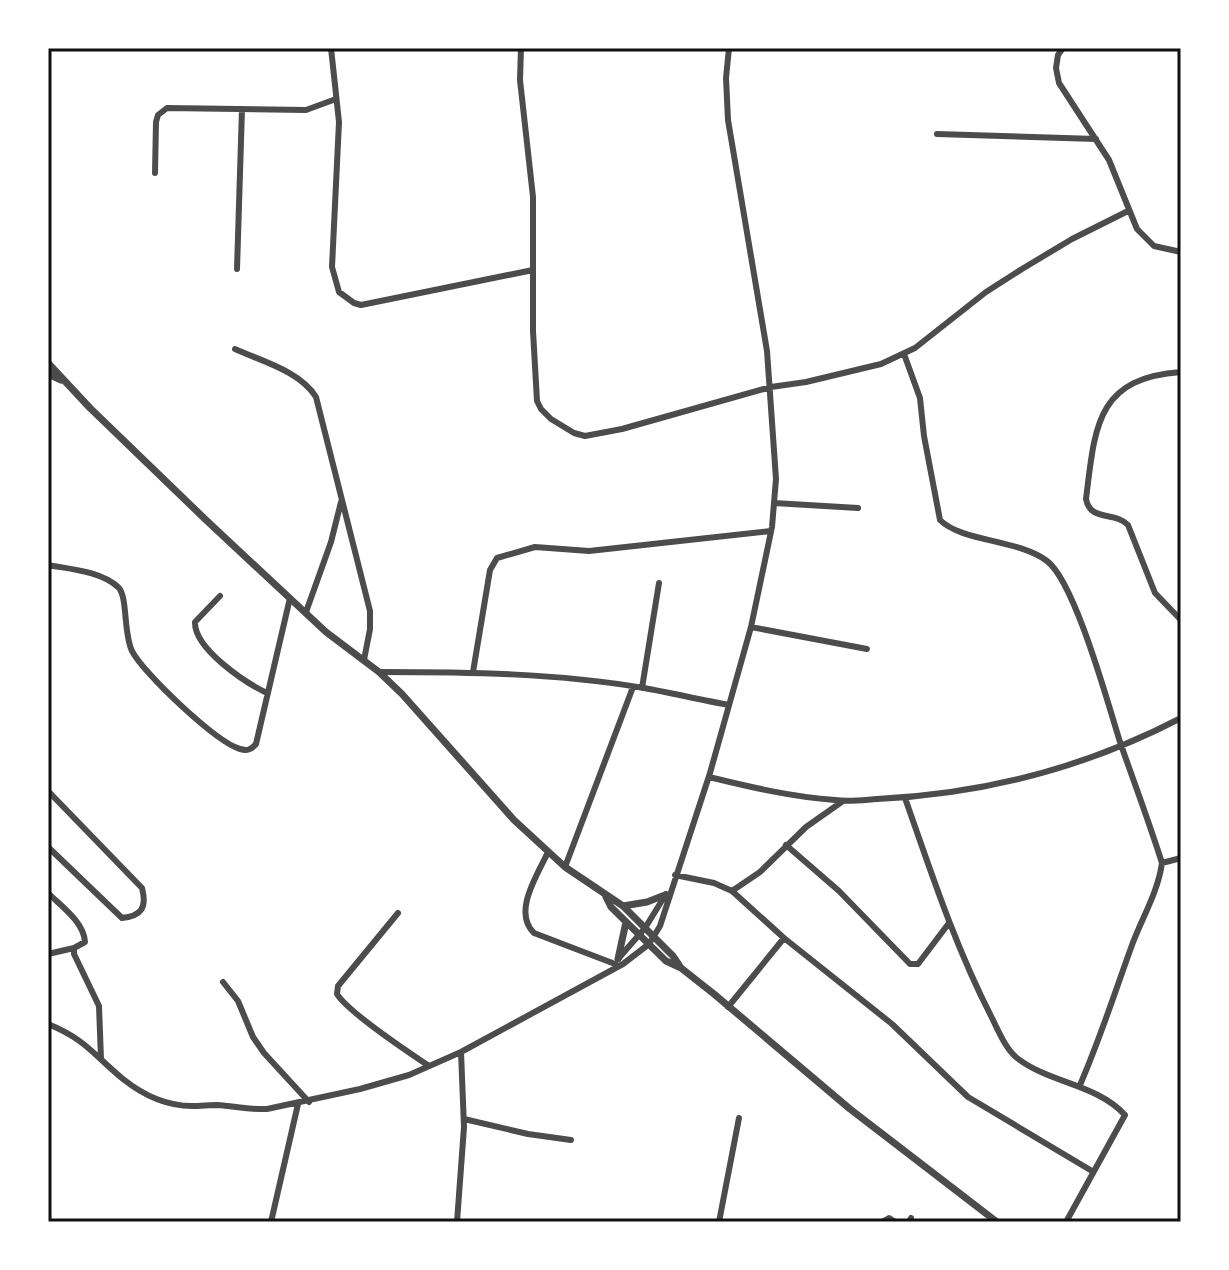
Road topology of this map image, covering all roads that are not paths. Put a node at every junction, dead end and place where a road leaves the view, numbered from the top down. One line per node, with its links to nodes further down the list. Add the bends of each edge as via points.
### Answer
1 (331, 48): 5 (street)
2 (521, 48): 13 (street)
3 (729, 48): 20 (street, via 728,120)
4 (1063, 48): 8 (street, via 1056,68 1059,83)
5 (336, 99): 6 (street, via 306,110); 13 (street, via 332,267 346,298 361,305)
6 (242, 109): 9 (street, via 162,110 156,122); 12 (street)
7 (937, 134): 8 (street)
8 (1096, 139): 10 (street)
9 (155, 173)
10 (1128, 211): 11 (street, via 1154,246); 15 (street, via 986,292)
11 (1181, 252)
12 (237, 269)
13 (533, 270): 20 (street, via 537,401 551,419 574,433 622,429)
14 (235, 349): 21 (street, via 310,387)
15 (904, 354): 20 (street, via 867,368); 41 (street, via 920,398 940,520 946,527 1021,547 1059,574)
16 (48, 363): 19 (street)
17 (1181, 372): 30 (street, via 1142,378 1116,394 1097,429 1086,499 1096,514 1128,525 1155,593)
18 (48, 374): 19 (street)
19 (63, 381): 28 (street)
20 (771, 387): 22 (street)
21 (341, 499): 29 (street); 33 (street, via 370,611)
22 (774, 503): 23 (street); 24 (street)
23 (858, 508)
24 (771, 531): 31 (street); 35 (street, via 589,551 535,547 495,559)
25 (48, 565): 38 (street, via 118,586 125,599 124,625 139,662 168,694 237,749 256,744)
26 (659, 583): 37 (street)
27 (220, 596): 38 (street, via 195,622 196,631 226,668)
28 (290, 598): 29 (street); 38 (street)
29 (306, 612): 33 (street)
30 (1181, 620)
31 (751, 627): 32 (street); 39 (street)
32 (867, 649)
33 (364, 660): 34 (street)
34 (379, 672): 35 (street); 48 (street)
35 (473, 672): 36 (street)
36 (633, 687): 37 (street); 51 (street)
37 (642, 688): 39 (street)
38 (267, 693)
39 (729, 705): 42 (street)
40 (1181, 718): 41 (street)
41 (1121, 744): 44 (street, via 1034,776); 50 (street)
42 (709, 777): 45 (street); 52 (street)
43 (48, 791): 47 (street, via 142,888 144,909 122,918)
44 (905, 798): 45 (street); 60 (street)
45 (843, 801): 46 (street)
46 (786, 845): 53 (street); 60 (street, via 910,964 918,964)
47 (48, 847)
48 (548, 852): 51 (street); 66 (street, via 525,905 529,928)
49 (1181, 858): 50 (street)
50 (1162, 863): 74 (street)
51 (565, 867): 56 (street)
52 (675, 875): 53 (street); 54 (street)
53 (732, 891): 62 (street)
54 (668, 892): 57 (street); 61 (street); 63 (street)
55 (48, 893): 64 (street, via 82,930 85,942)
56 (606, 896): 57 (street); 59 (street)
57 (623, 906): 61 (street)
58 (398, 913): 73 (street, via 338,986 337,994)
59 (626, 922): 61 (street); 66 (street)
60 (949, 923): 74 (street, via 1010,1051 1029,1066)
61 (642, 932): 63 (street); 66 (street)
62 (784, 938): 69 (street); 80 (street, via 892,1024 968,1097)
63 (652, 941): 67 (street); 69 (street)
64 (74, 948): 65 (street); 72 (street, via 99,1006)
65 (48, 954)
66 (616, 962): 67 (street)
67 (610, 972): 71 (street)
68 (223, 982): 75 (street, via 259,1045)
69 (728, 1007): 86 (street)
70 (48, 1024): 72 (street, via 73,1034)
71 (461, 1052): 73 (street); 78 (street)
72 (101, 1059): 76 (street, via 140,1091 175,1104 253,1110)
73 (429, 1066): 75 (street)
74 (1080, 1085): 80 (street, via 1125,1115)
75 (309, 1102): 76 (street)
76 (298, 1104): 81 (street)
77 (739, 1118): 83 (street)
78 (464, 1119): 79 (street); 82 (street)
79 (571, 1140)
80 (1092, 1171): 87 (street)
81 (271, 1222)
82 (457, 1222)
83 (719, 1222)
84 (882, 1222): 85 (street)
85 (895, 1222)
86 (997, 1222)
87 (1066, 1222)

